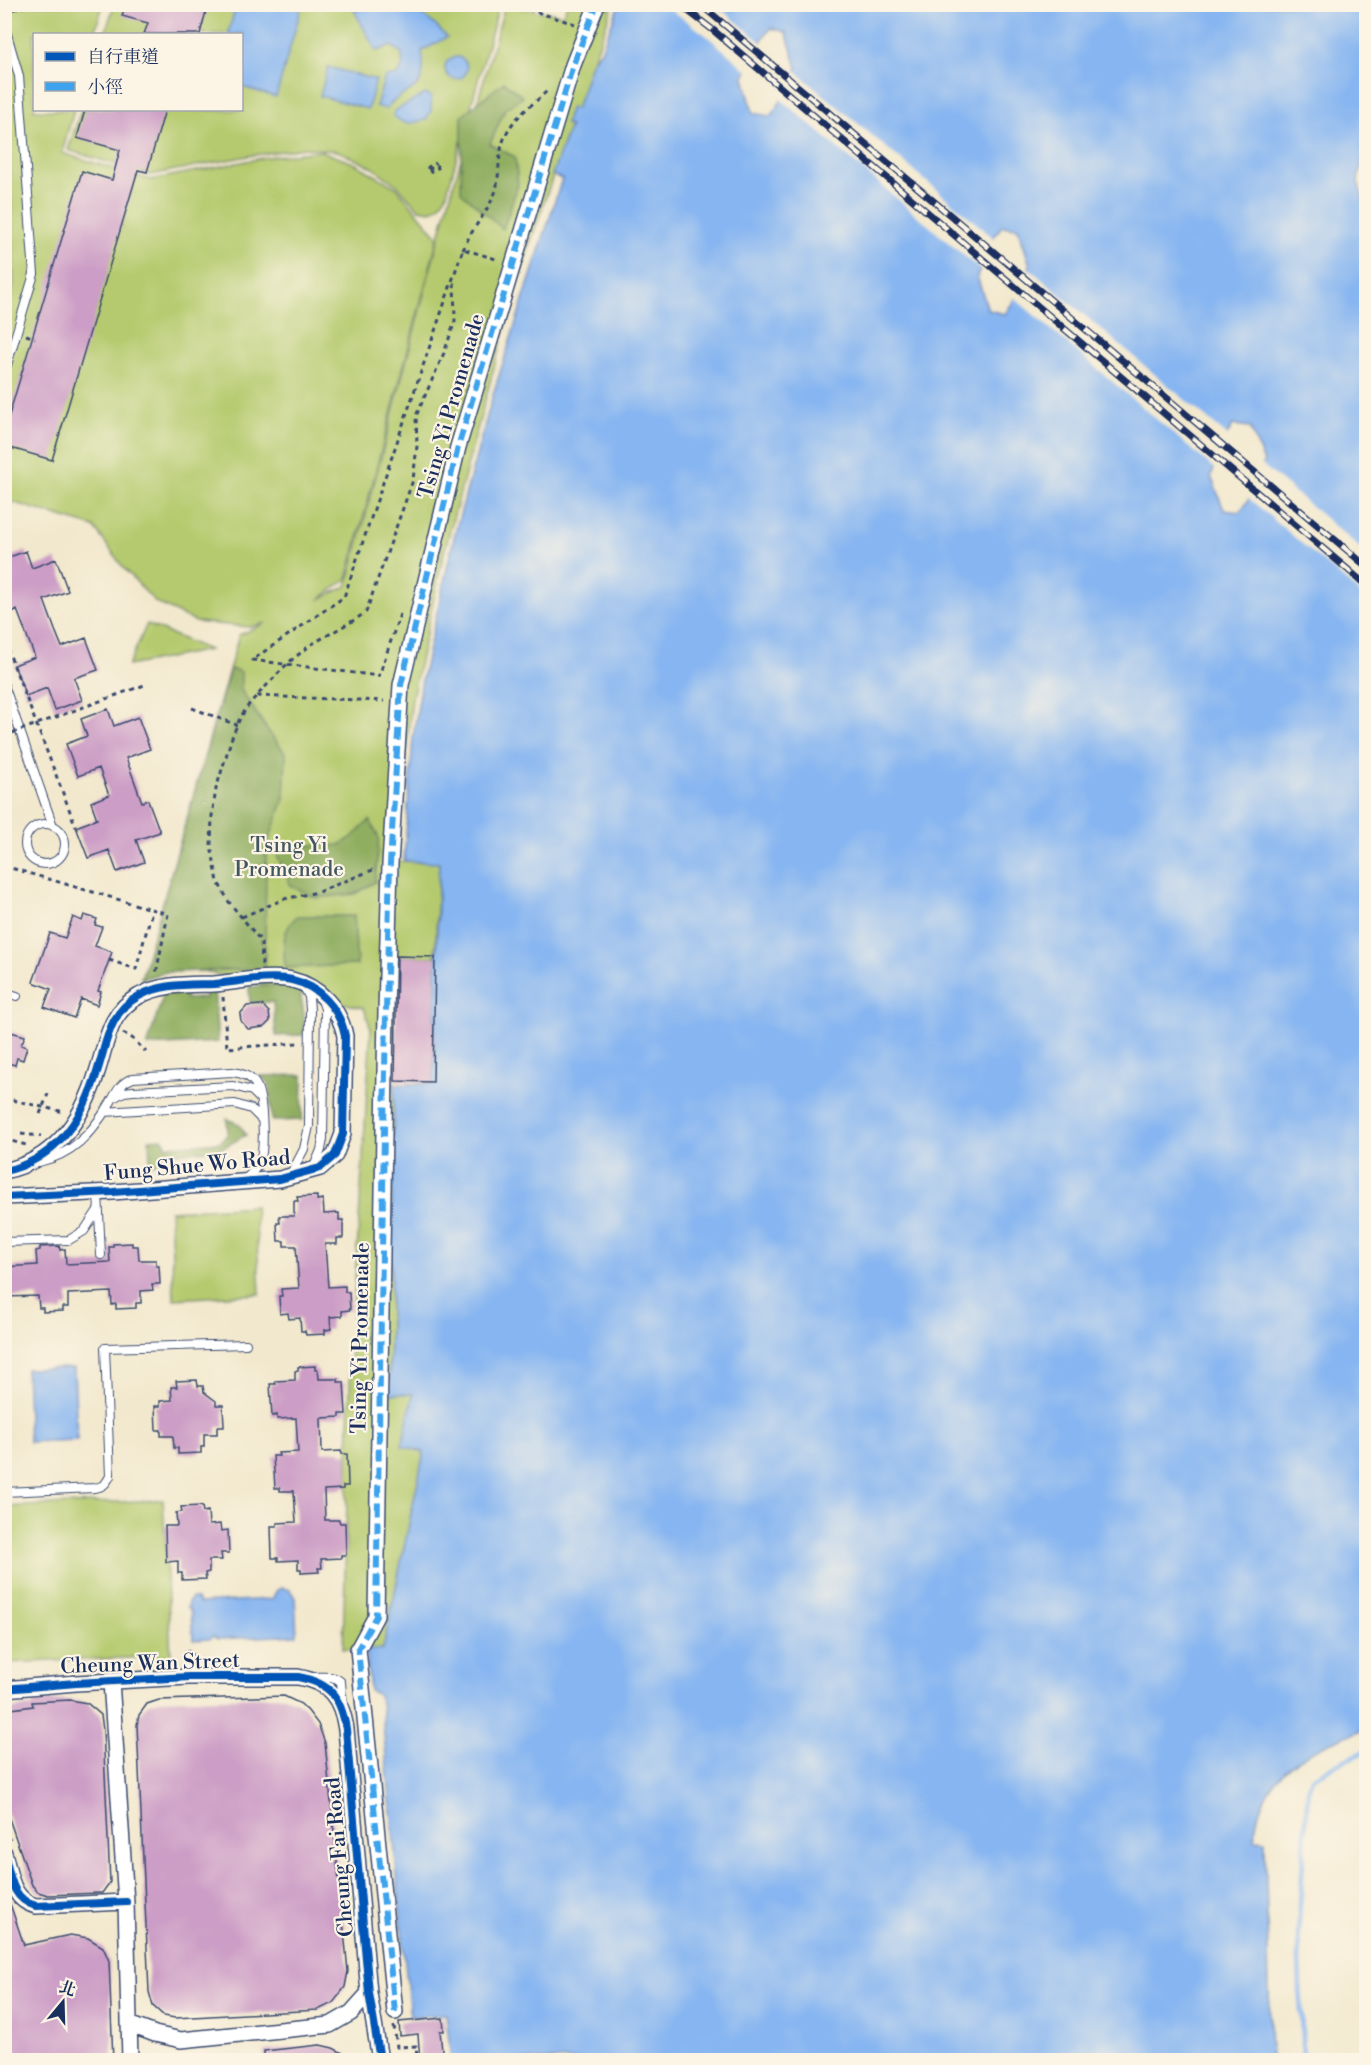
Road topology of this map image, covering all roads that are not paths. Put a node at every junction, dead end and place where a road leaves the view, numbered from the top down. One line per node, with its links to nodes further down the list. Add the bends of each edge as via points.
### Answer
1 (597, 4): 34 (street, Tsing Yi Promenade, via 573,65 458,447 401,685 390,864 376,1616 358,1649)
2 (4, 24): 3 (lane, via 19,76 34,274)
3 (4, 375)
4 (4, 685): 5 (lane)
5 (53, 826): 5 (lane, via 65,840 63,853 55,862 35,862 24,845 28,832 39,824)
6 (295, 981): 13 (street, Fung Shue Wo Road, via 162,987 137,996 119,1012 107,1034 88,1100 77,1119); 15 (lane, via 309,997 309,1126 301,1157); 15 (street, Fung Shue Wo Road, via 319,993 343,1022 343,1134 328,1163)
7 (4, 992): 8 (lane)
8 (17, 996)
9 (260, 1100): 10 (lane, via 243,1087 227,1086 123,1092); 10 (lane, via 252,1079 232,1072 133,1078 120,1086); 12 (lane)
10 (111, 1102): 11 (lane)
11 (104, 1112): 12 (lane, via 235,1104 251,1109); 13 (lane, via 70,1150)
12 (261, 1121): 16 (lane, via 260,1162)
13 (29, 1165): 14 (street, Fung Shue Wo Road)
14 (4, 1171)
15 (289, 1177): 16 (street, Fung Shue Wo Road)
16 (241, 1182): 17 (street, Fung Shue Wo Road)
17 (98, 1192): 18 (street, Fung Shue Wo Road); 19 (lane)
18 (4, 1197)
19 (98, 1210): 20 (lane, via 84,1231 69,1240); 21 (lane)
20 (6, 1242)
21 (100, 1256)
22 (246, 1344): 23 (lane, via 105,1348 110,1476 107,1482 94,1488)
23 (4, 1492)
24 (189, 1655): 25 (lane)
25 (189, 1677): 26 (street, Cheung Wan Street); 27 (street, Cheung Wan Street)
26 (297, 1677): 33 (street, Cheung Fai Road, via 315,1681 329,1690 343,1710)
27 (111, 1681): 28 (street, Cheung Wan Street); 30 (street)
28 (76, 1683): 29 (street, Cheung Wan Street); 30 (street, via 95,1691 108,1704)
29 (4, 1689)
30 (113, 1718): 32 (street)
31 (8, 1848): 32 (street, via 14,1891 29,1904)
32 (126, 1902): 35 (street)
33 (369, 1993): 35 (street, via 351,2013 330,2025 181,2040); 36 (street, Cheung Fai Road)
34 (395, 2012)
35 (130, 2025): 37 (street)
36 (381, 2058)
37 (130, 2061)

